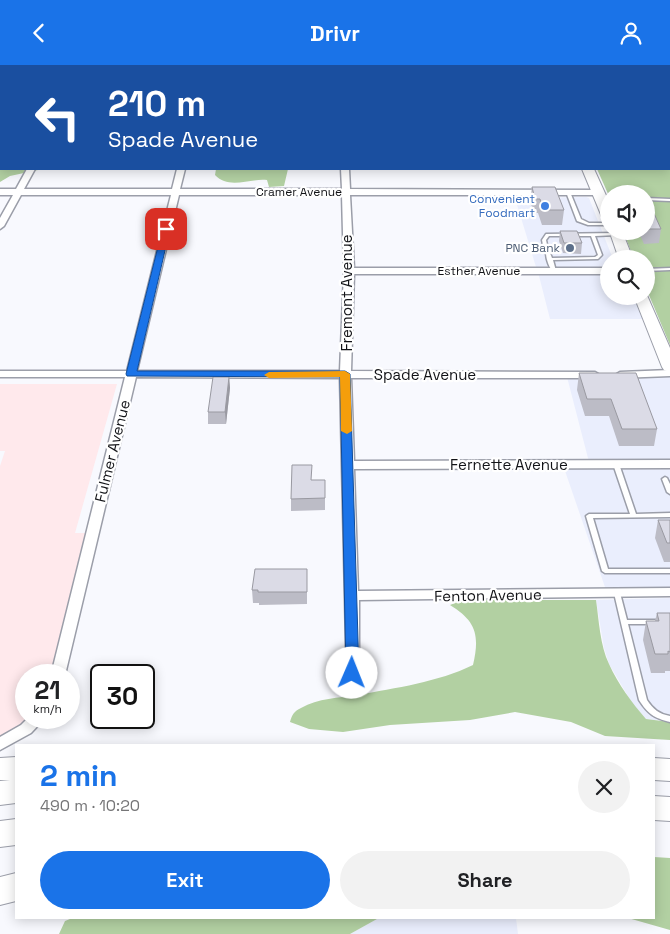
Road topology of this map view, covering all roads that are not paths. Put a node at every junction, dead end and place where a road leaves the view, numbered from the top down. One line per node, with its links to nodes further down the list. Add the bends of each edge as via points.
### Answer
1 (30, 170): 9 (street)
2 (180, 170): 6 (street, Fulmer Avenue)
3 (345, 170): 10 (street, Fremont Avenue)
4 (589, 170): 5 (street)
5 (600, 190)
6 (175, 192): 9 (street, Cramer Avenue); 10 (street, Cramer Avenue); 27 (street, Fulmer Avenue)
7 (568, 192): 10 (street, Cramer Avenue); 11 (street, Cramer Avenue); 15 (lane, via 578,220)
8 (0, 193): 9 (street, Cramer Avenue)
9 (19, 193): 14 (street)
10 (346, 193): 21 (street, Fremont Avenue)
11 (600, 195)
12 (655, 199): 13 (lane)
13 (670, 200)
14 (0, 226)
15 (600, 227)
16 (600, 233): 17 (lane)
17 (592, 235): 18 (lane, via 548,235 544,240); 18 (lane, via 600,255 596,258)
18 (548, 254): 22 (lane)
19 (670, 269): 20 (lane)
20 (655, 270)
21 (349, 271): 22 (street, Esther Avenue); 28 (street, Fremont Avenue)
22 (554, 271): 23 (street, Esther Avenue)
23 (600, 271)
24 (645, 305): 25 (street)
25 (670, 367)
26 (670, 373): 28 (street, Spade Avenue)
27 (131, 374): 28 (street, Spade Avenue); 29 (street, Spade Avenue); 43 (street, Fulmer Avenue)
28 (345, 374): 32 (street, Fremont Avenue)
29 (0, 375)
30 (616, 464): 31 (street, Fernette Avenue); 32 (street, Fernette Avenue); 36 (lane)
31 (670, 464)
32 (348, 465): 40 (street, Fremont Avenue)
33 (665, 479): 34 (lane)
34 (670, 492)
35 (670, 515): 36 (lane)
36 (634, 516): 37 (lane, via 589,516 605,571)
37 (670, 571)
38 (621, 593): 39 (street, Fenton Avenue); 40 (street, Fenton Avenue); 41 (lane)
39 (670, 593)
40 (352, 596): 44 (street, Fremont Avenue)
41 (624, 622): 42 (lane); 45 (lane, via 643,700 649,711)
42 (670, 622)
43 (61, 664)
44 (352, 687)
45 (670, 719)
46 (26, 729): 47 (street)
47 (0, 744)
48 (0, 769): 49 (highway)
49 (15, 769)
50 (655, 769): 51 (highway)
51 (670, 770)
52 (15, 791): 53 (highway)
53 (0, 793)
54 (655, 808): 55 (highway)
55 (670, 809)
56 (670, 824): 57 (highway)
57 (655, 825)
58 (15, 832): 59 (highway)
59 (0, 834)
60 (15, 887): 61 (highway)
61 (0, 891)

